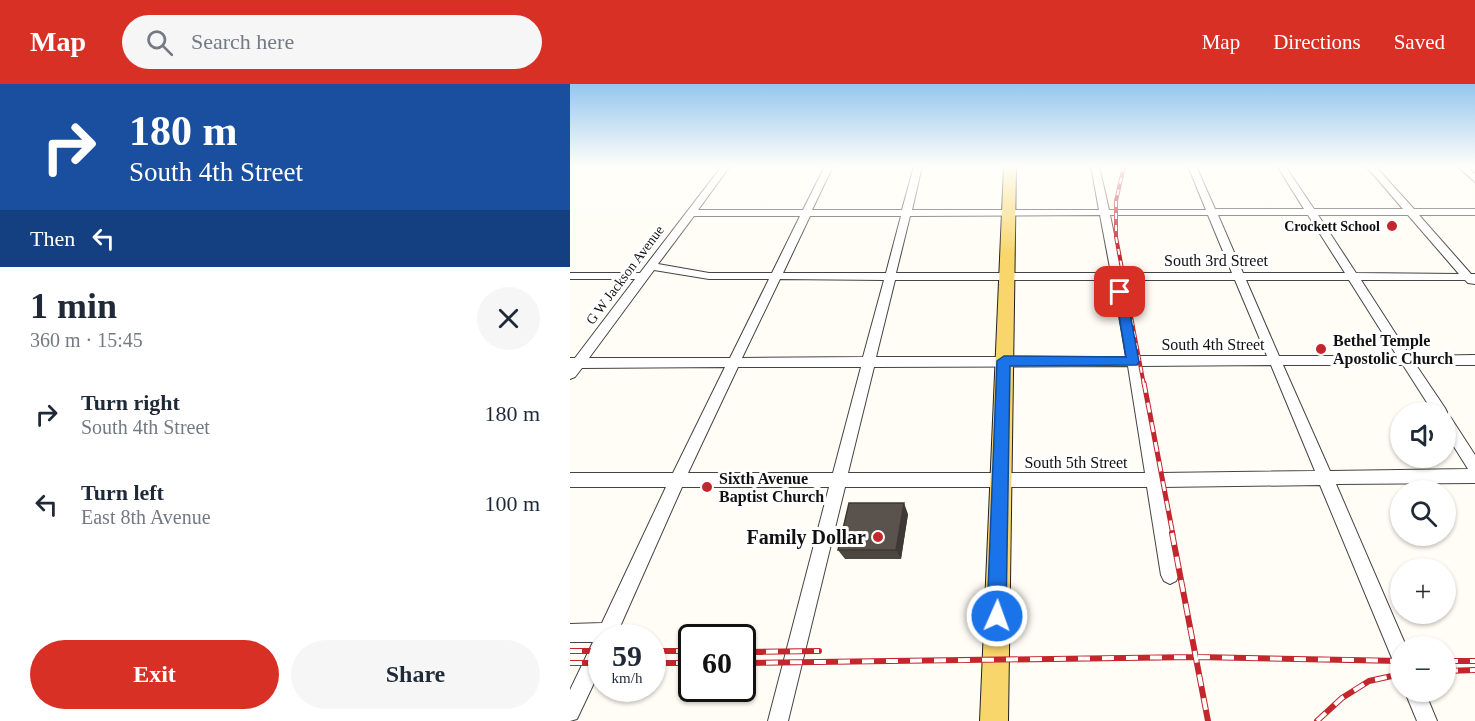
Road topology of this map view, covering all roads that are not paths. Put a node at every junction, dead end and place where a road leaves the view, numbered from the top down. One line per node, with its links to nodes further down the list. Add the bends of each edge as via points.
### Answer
1 (704, 196): 14 (street, G W Jackson Avenue)
2 (815, 196): 17 (street)
3 (911, 196): 15 (street)
4 (1009, 196): 16 (main road)
5 (1100, 196): 11 (street)
6 (1204, 196): 12 (street)
7 (1300, 196): 9 (street)
8 (1396, 196): 10 (street)
9 (1310, 211): 10 (street); 12 (street); 26 (street)
10 (1410, 211): 13 (street); 27 (street)
11 (1103, 212): 12 (street); 16 (street); 24 (street)
12 (1210, 212): 25 (street)
13 (1475, 212)
14 (691, 213): 17 (street); 18 (street, G W Jackson Avenue)
15 (907, 213): 16 (street); 17 (street); 22 (street)
16 (1009, 213): 23 (main road)
17 (806, 214): 21 (street)
18 (651, 266): 20 (street, G W Jackson Avenue); 21 (street, South 3rd Street, via 709,276)
19 (570, 276): 20 (street)
20 (643, 276): 35 (street, G W Jackson Avenue)
21 (776, 276): 22 (street, South 3rd Street); 31 (street)
22 (891, 276): 23 (street, South 3rd Street); 32 (street)
23 (1006, 277): 24 (street, South 3rd Street); 33 (main road)
24 (1117, 277): 25 (street, South 3rd Street); 34 (street)
25 (1239, 277): 26 (street, South 3rd Street); 28 (street)
26 (1352, 277): 27 (street, South 3rd Street); 29 (street)
27 (1472, 280)
28 (1274, 360): 29 (street, South 4th Street); 34 (street, South 4th Street); 40 (street)
29 (1406, 360): 30 (street, South 4th Street); 36 (street)
30 (1475, 360)
31 (735, 361): 32 (street, South 4th Street); 35 (street, South 4th Street); 43 (street)
32 (870, 361): 33 (street, South 4th Street); 41 (street)
33 (1004, 361): 34 (street, South 4th Street); 44 (main road)
34 (1133, 362): 45 (street)
35 (573, 367)
36 (1433, 402)
37 (1456, 439): 38 (street)
38 (1475, 468)
39 (1475, 476): 40 (street, South 5th Street)
40 (1324, 478): 45 (street, South 5th Street); 50 (street)
41 (839, 479): 43 (street, South 5th Street); 44 (street, South 5th Street); 54 (street)
42 (570, 480): 43 (street, South 5th Street)
43 (677, 480): 47 (street)
44 (1000, 480): 45 (street, South 5th Street); 55 (main road)
45 (1154, 480): 46 (street)
46 (1170, 575)
47 (611, 624)
48 (570, 633): 49 (street)
49 (588, 636)
50 (1392, 636)
51 (588, 674): 53 (street)
52 (1419, 702): 56 (street)
53 (570, 712)
54 (778, 721)
55 (994, 721)
56 (1427, 721)

